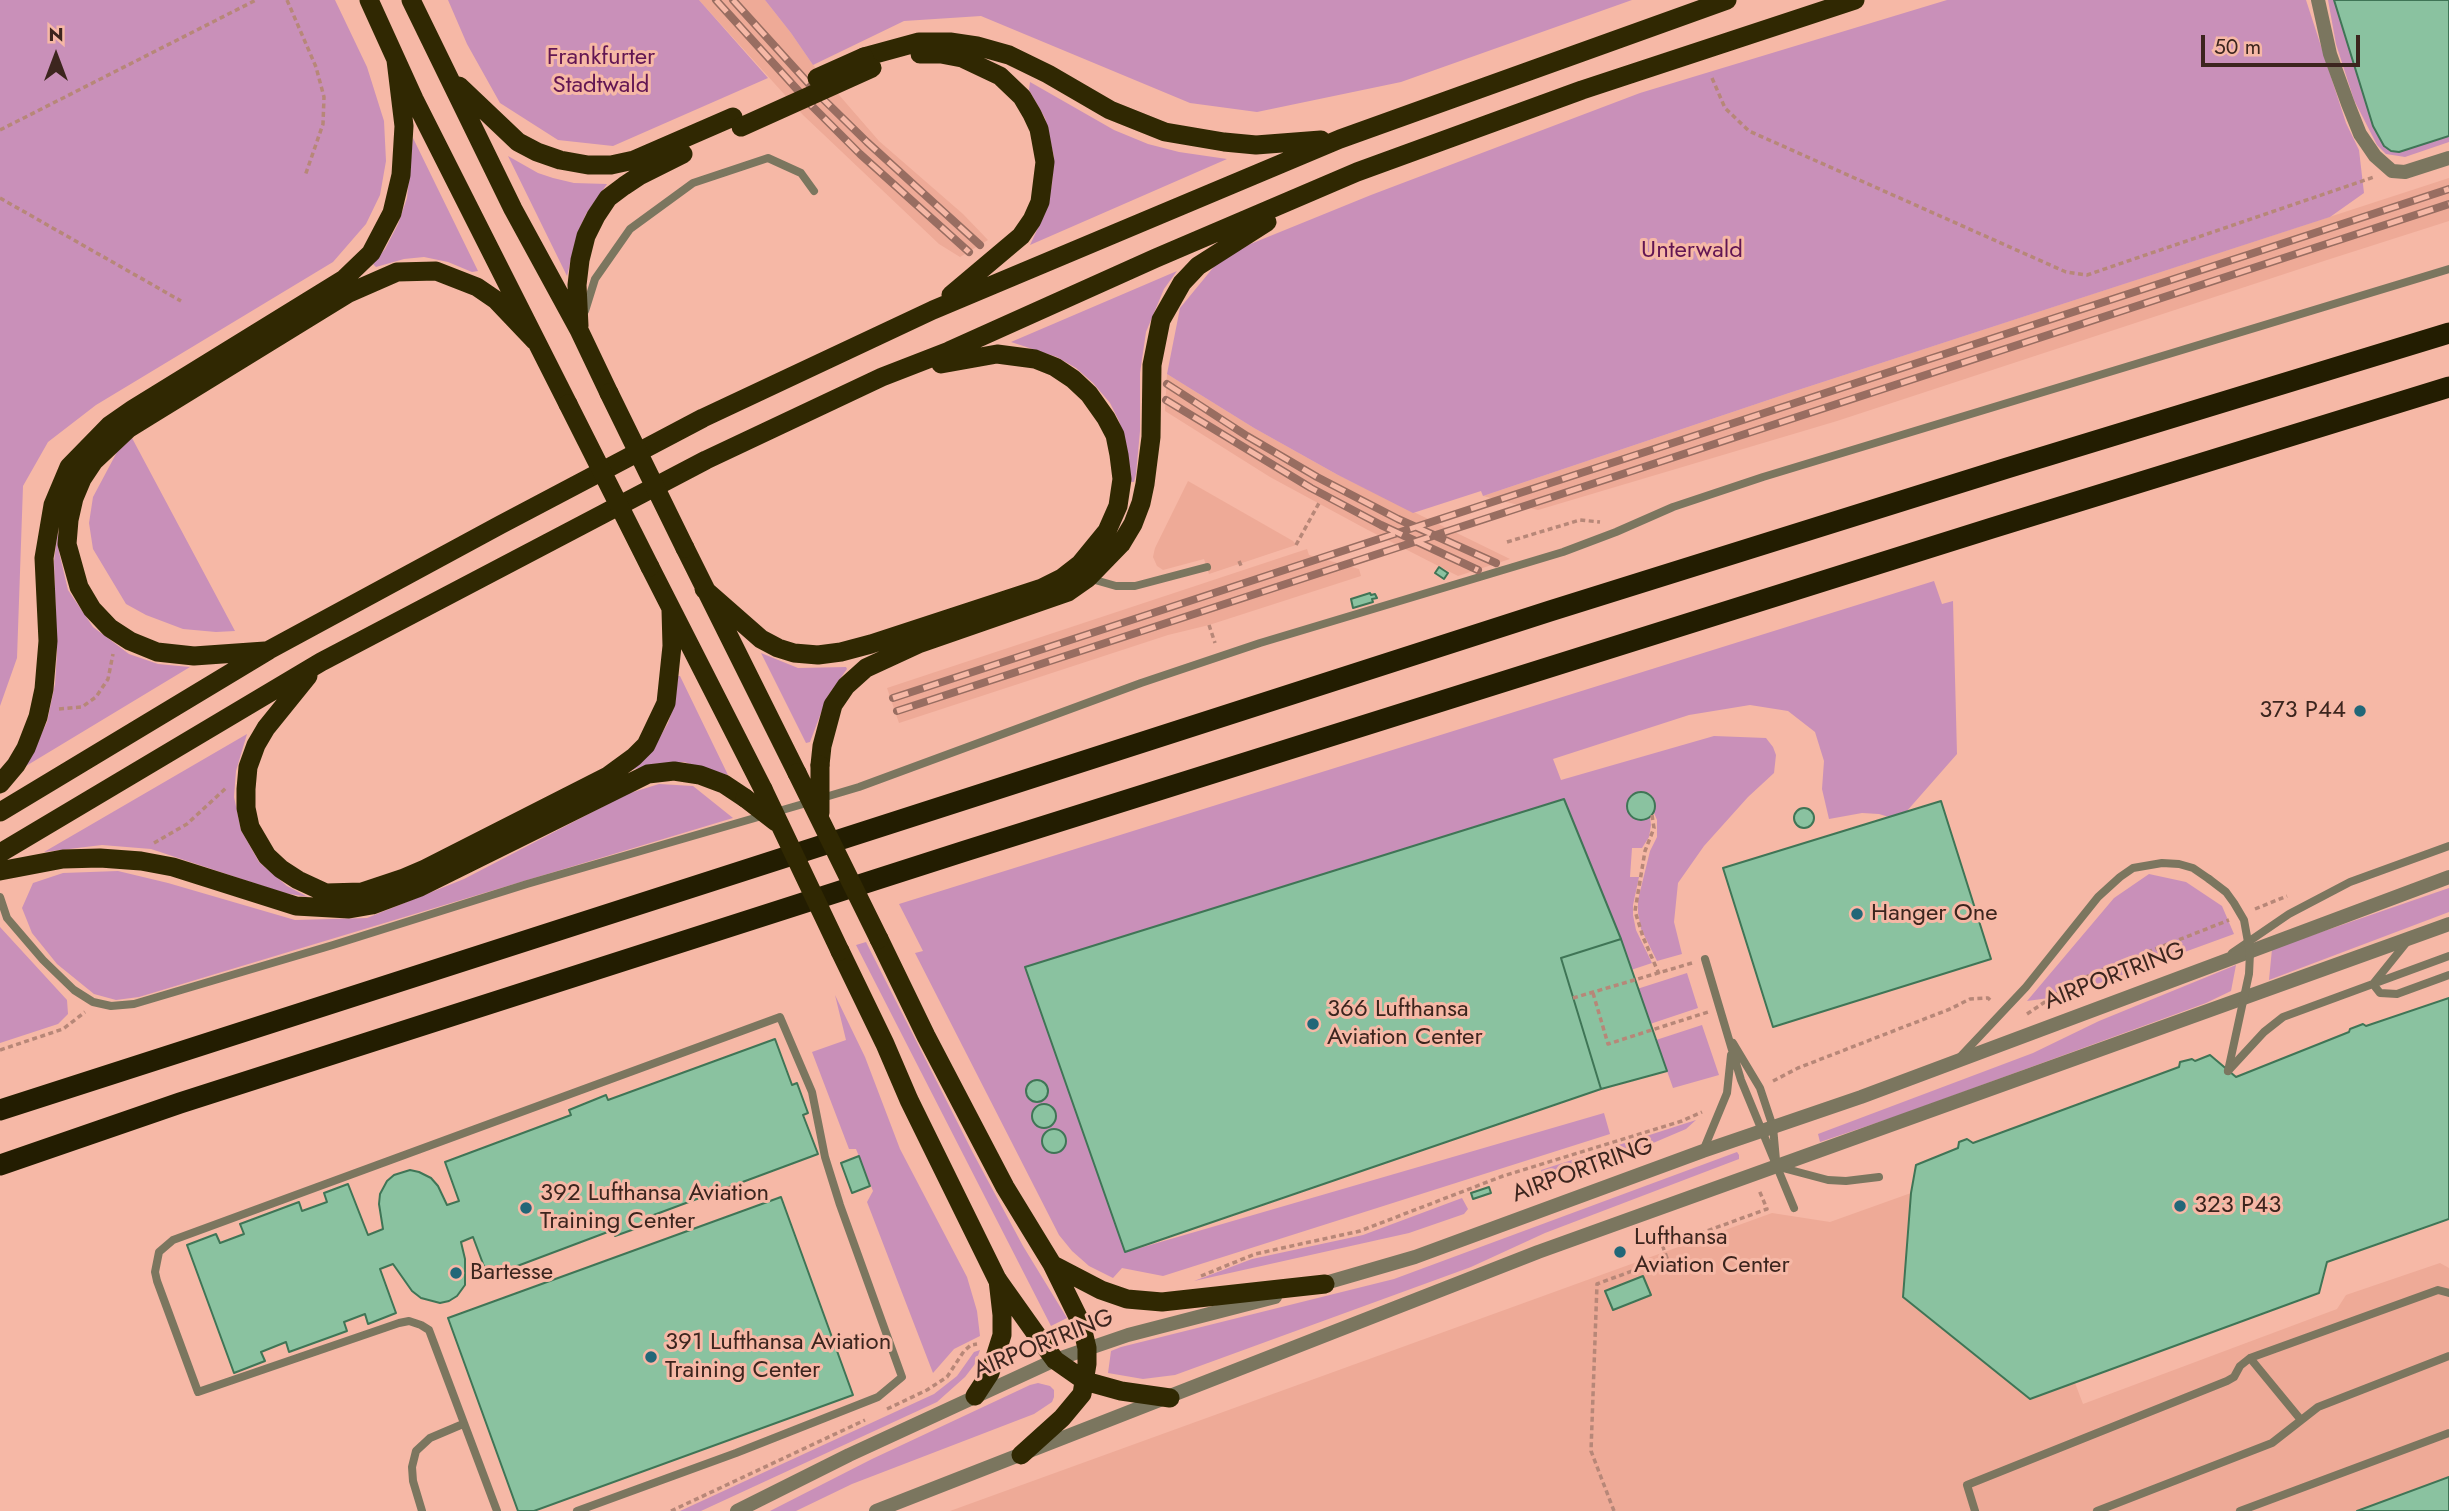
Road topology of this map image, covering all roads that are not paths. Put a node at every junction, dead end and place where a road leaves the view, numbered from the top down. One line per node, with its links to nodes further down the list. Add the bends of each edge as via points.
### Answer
1 (369, 0): 6 (highway)
2 (411, 0): 8 (highway)
3 (1727, 0): 10 (highway)
4 (1855, 0): 12 (highway, via 1582,90)
5 (2318, 0): 11 (street, via 2330,54 2360,134 2375,156 2392,171 2405,172)
6 (396, 60): 18 (highway); 27 (highway, via 404,126 401,175 392,213 370,253 344,279 122,417 69,467 53,505 44,558 48,641 41,706 26,748)
7 (868, 62): 9 (highway, bridge); 10 (highway, via 894,47 919,42 977,46 1009,55 1110,110 1165,132 1256,145); 15 (highway, via 941,54 983,66 1022,97 1040,136 1044,182 1032,220 1021,236)
8 (446, 73): 9 (highway, via 518,142 560,160 611,164 634,160); 16 (highway)
9 (737, 122): 16 (highway, via 608,198 586,236 580,260)
10 (1340, 139): 15 (highway)
11 (2449, 158)
12 (1357, 172): 19 (highway); 22 (highway, via 1220,251 1182,283 1155,341 1151,438 1141,503 1121,544)
13 (814, 191): 16 (lane, via 801,173 768,158 693,183 630,229 595,279)
14 (2449, 269): 35 (lane, via 1763,477 1673,507 1563,552 1141,683 859,787 134,1004 93,1002 74,990 7,918)
15 (933, 310): 25 (highway, via 704,418)
16 (579, 330): 23 (highway, bridge)
17 (2449, 333): 46 (highway, via 1550,611)
18 (535, 341): 24 (highway, bridge); 25 (highway, via 477,287 436,271 397,272 349,293 128,429 94,461 82,479 67,544 79,587 92,609 130,641 157,652)
19 (881, 377): 23 (highway, via 997,354 1035,359 1073,379 1106,418 1119,455 1118,506 1096,547 1072,570 1042,588 841,652 818,655 778,648 749,630); 26 (highway, via 706,460)
20 (2449, 387): 49 (highway, via 978,846 192,1098)
21 (1207, 567): 22 (lane, via 1135,586)
22 (1088, 578): 30 (highway, bridge, via 1049,599 918,644 866,668 833,705 822,746)
23 (704, 589): 30 (highway, bridge)
24 (671, 610): 26 (highway, via 666,703 646,745 634,757 608,776 404,878 362,892 326,893 281,869 267,856 250,827 246,808 249,765 256,745); 28 (highway)
25 (270, 650): 29 (highway)
26 (321, 662): 32 (highway)
27 (0, 784)
28 (754, 794): 33 (highway, via 685,772 648,775 420,887 349,909 296,906 141,861 63,859); 54 (highway, bridge, via 777,822)
29 (0, 812)
30 (820, 818): 53 (highway, bridge, via 1005,1186)
31 (2449, 846): 40 (lane, via 2350,882 2289,914)
32 (0, 853)
33 (0, 871)
34 (2449, 877): 40 (street, AIRPORTRING)
35 (0, 897)
36 (2449, 923): 37 (street)
37 (2410, 937): 42 (lane); 50 (street)
38 (2449, 956): 42 (lane)
39 (1705, 959): 43 (lane)
40 (2224, 959): 45 (street, AIRPORTRING)
41 (2449, 975): 42 (lane, via 2397,994 2380,993)
42 (2373, 984): 45 (lane, bridge, via 2283,1017 2228,1071 2249,974 2244,920 2218,884 2193,868 2162,863 2133,868 2098,897 2026,987)
43 (1727, 1034): 44 (lane); 47 (lane, via 1760,1088)
44 (1732, 1048): 47 (lane, via 1741,1080); 48 (lane, via 1730,1083)
45 (1955, 1062): 47 (street, AIRPORTRING)
46 (0, 1110)
47 (1768, 1129): 48 (street, AIRPORTRING); 50 (lane)
48 (1703, 1151): 55 (street, AIRPORTRING, via 1415,1257)
49 (0, 1165)
50 (1777, 1167): 51 (lane, via 1828,1180); 52 (lane); 63 (street, via 1538,1252)
51 (1879, 1177)
52 (1794, 1208)
53 (1052, 1264): 55 (highway, via 1127,1299 1161,1301); 57 (highway, via 1081,1322)
54 (998, 1279): 60 (highway); 62 (highway, via 999,1347)
55 (1325, 1284): 57 (street, AIRPORTRING)
56 (2449, 1293): 59 (lane, via 2438,1290)
57 (1087, 1348): 60 (street, AIRPORTRING); 61 (highway)
58 (2449, 1356): 64 (lane, via 2318,1407)
59 (2250, 1358): 64 (lane); 73 (lane, via 2227,1381 1967,1485)
60 (1055, 1360): 61 (highway); 62 (street, AIRPORTRING)
61 (1085, 1381): 63 (highway); 67 (highway, via 1074,1405)
62 (975, 1396): 71 (street, AIRPORTRING)
63 (1170, 1398): 67 (street)
64 (2301, 1420): 74 (lane, via 2272,1443)
65 (463, 1424): 68 (lane, via 430,1438 416,1451 413,1480); 69 (lane); 70 (lane, via 429,1330 409,1321 198,1392 157,1281 159,1252 173,1240 780,1017 812,1092 840,1205 902,1377 878,1396)
66 (2449, 1433): 75 (lane)
67 (1021, 1455): 72 (street)
68 (422, 1511)
69 (497, 1511)
70 (577, 1511)
71 (737, 1511)
72 (876, 1511)
73 (1975, 1511)
74 (2097, 1511)
75 (2240, 1511)

